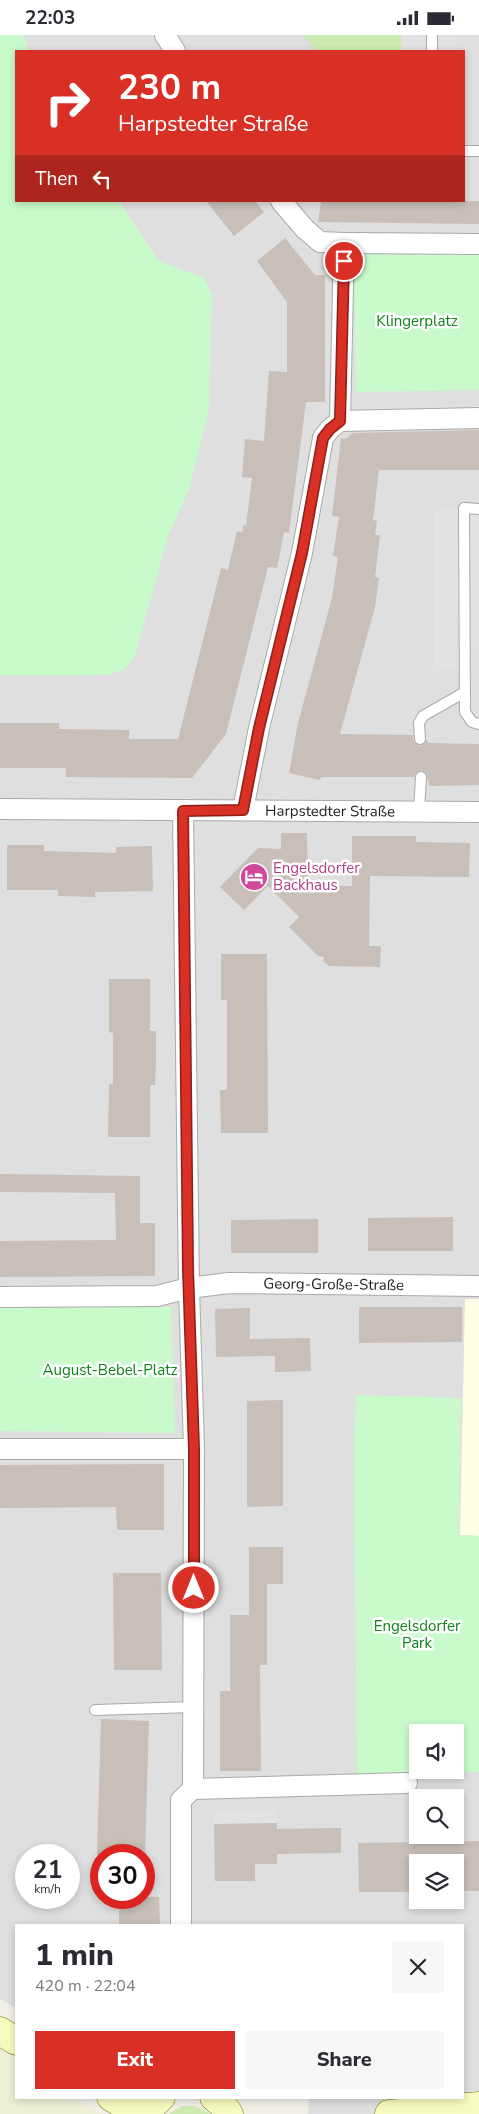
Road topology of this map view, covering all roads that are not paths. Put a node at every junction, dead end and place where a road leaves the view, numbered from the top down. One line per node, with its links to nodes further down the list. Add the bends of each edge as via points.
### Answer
1 (165, 35): 3 (street)
2 (432, 35): 4 (lane)
3 (174, 50)
4 (432, 50)
5 (465, 151): 6 (lane)
6 (479, 151)
7 (282, 202): 8 (street, via 320,242)
8 (344, 243): 9 (street); 11 (street)
9 (479, 244)
10 (479, 418): 11 (street)
11 (340, 421): 18 (street, via 323,438 302,553 259,728)
12 (479, 509): 13 (lane, via 464,508)
13 (465, 691): 14 (lane, via 465,712 472,722); 15 (lane, via 423,717 419,723)
14 (479, 724)
15 (420, 739)
16 (421, 777): 20 (lane)
17 (0, 809): 19 (street, Harpstedter Straße)
18 (243, 810): 19 (street, Harpstedter Straße); 20 (street, Harpstedter Straße)
19 (183, 811): 23 (street)
20 (419, 811): 21 (street, Harpstedter Straße)
21 (479, 812)
22 (479, 1286): 23 (street, Georg-Große-Straße, via 229,1283)
23 (189, 1289): 24 (street, via 157,1296); 26 (street)
24 (0, 1297)
25 (0, 1449): 26 (street)
26 (194, 1449): 27 (street)
27 (193, 1707): 28 (lane); 30 (street)
28 (96, 1710)
29 (407, 1783): 30 (street)
30 (192, 1789): 31 (street, via 181,1800)
31 (181, 1924)
32 (0, 2031): 33 (main road)
33 (15, 2040)
34 (114, 2099): 38 (main road)
35 (159, 2099): 39 (main road)
36 (216, 2099): 40 (main road)
37 (479, 2106): 41 (main road)
38 (139, 2114)
39 (147, 2114)
40 (229, 2114)
41 (389, 2114)

